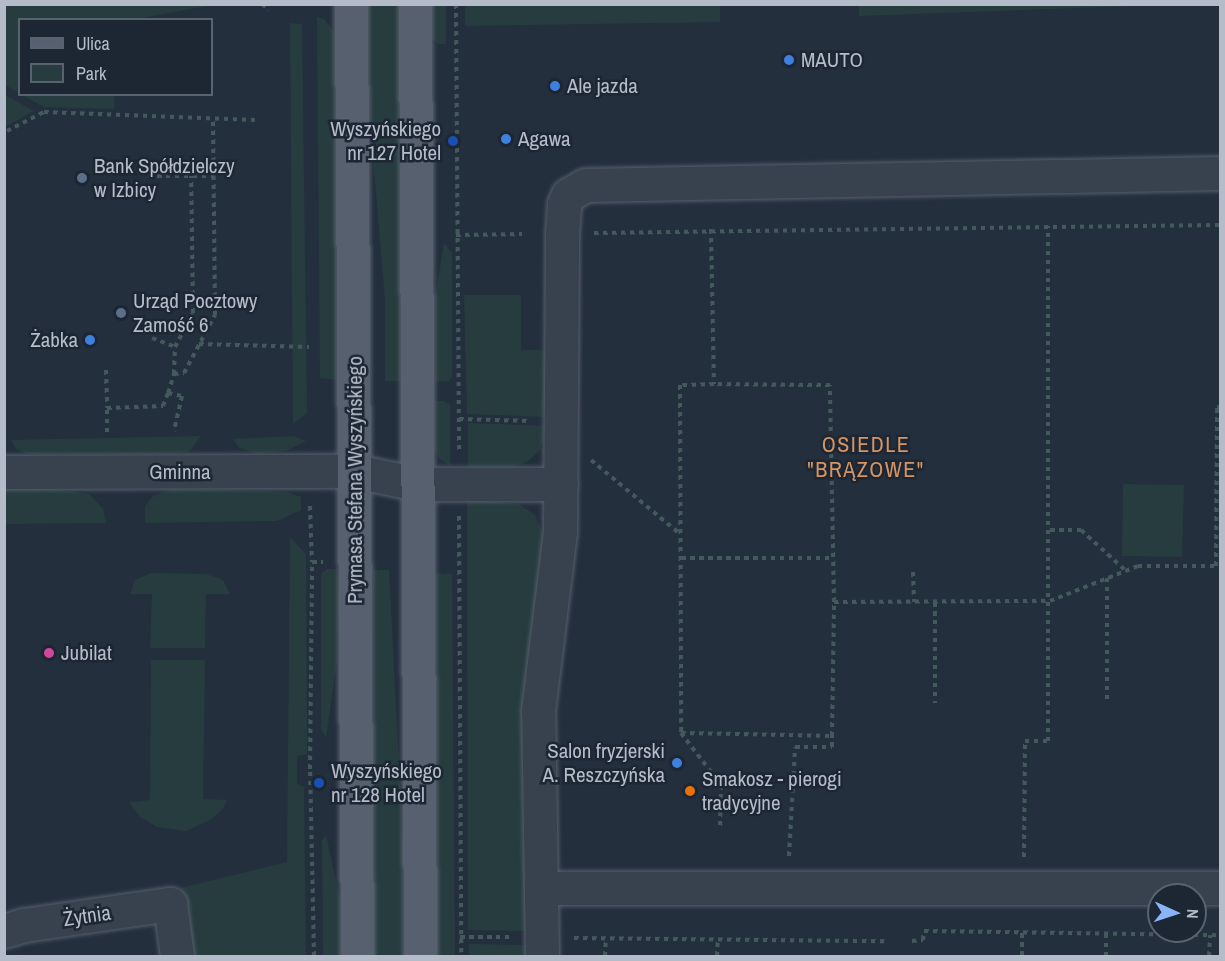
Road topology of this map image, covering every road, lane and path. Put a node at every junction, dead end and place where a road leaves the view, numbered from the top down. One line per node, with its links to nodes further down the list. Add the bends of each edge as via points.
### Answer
1 (262, 4): 5 (path)
2 (351, 4): 34 (main road, Prymasa Stefana Wyszyńskiego)
3 (415, 4): 36 (main road)
4 (456, 4): 18 (path)
5 (269, 10)
6 (213, 119): 7 (path); 8 (path, via 44,112); 11 (path)
7 (255, 120)
8 (7, 132)
9 (1221, 173): 32 (street, via 585,185 568,195 562,214)
10 (191, 176): 11 (path); 12 (path); 21 (path, via 193,313)
11 (214, 176): 20 (path, via 215,315)
12 (148, 177)
13 (1221, 225): 14 (path)
14 (1048, 226): 15 (path); 40 (path)
15 (711, 229): 16 (path); 25 (path)
16 (590, 233)
17 (522, 234): 18 (path)
18 (456, 235): 29 (path)
19 (152, 338): 21 (path)
20 (198, 344): 22 (path); 24 (path, via 183,374)
21 (175, 347): 24 (path)
22 (309, 347)
23 (106, 370): 28 (path)
24 (174, 374): 26 (path)
25 (714, 384): 41 (path, via 680,385); 43 (path, via 830,385)
26 (168, 393): 28 (path, via 164,406); 30 (path, via 182,396)
27 (1221, 407): 46 (path, via 1217,407)
28 (107, 408): 31 (path)
29 (459, 419): 32 (path, via 547,421); 33 (path)
30 (174, 431)
31 (107, 432)
32 (563, 436): 37 (street); 41 (path)
33 (459, 459)
34 (355, 471): 35 (street, Gminna); 36 (street, Gminna); 76 (main road, Prymasa Stefana Wyszyńskiego)
35 (4, 472)
36 (418, 484): 37 (street, Gminna); 77 (main road)
37 (561, 484): 61 (street, via 559,551 538,711)
38 (310, 506): 44 (path)
39 (459, 513): 68 (path)
40 (1050, 530): 47 (path, via 1081,530); 50 (path)
41 (681, 535): 42 (path)
42 (681, 558): 43 (path); 56 (path)
43 (834, 558): 51 (path)
44 (312, 562): 45 (path); 75 (path, via 310,769)
45 (333, 562)
46 (1218, 566): 47 (path, via 1138,566)
47 (1126, 571): 49 (path)
48 (913, 572): 52 (path)
49 (1107, 578): 50 (path); 54 (path)
50 (1050, 601): 53 (path); 60 (path, via 1048,741 1025,741)
51 (834, 602): 52 (path); 57 (path)
52 (914, 602): 53 (path)
53 (934, 602): 55 (path)
54 (1107, 699)
55 (935, 703)
56 (681, 732): 57 (path); 59 (path, via 721,785)
57 (832, 736): 58 (path, via 832,747 795,747)
58 (795, 767)
59 (720, 828)
60 (1024, 860)
61 (541, 888): 62 (street); 73 (street)
62 (1221, 888)
63 (4, 931): 74 (street, Żytnia, via 170,904)
64 (1022, 933): 65 (path); 72 (path, via 924,931 923,940); 81 (path)
65 (1106, 934): 66 (path); 82 (path)
66 (1210, 935): 67 (path); 83 (path)
67 (1221, 935)
68 (460, 937): 73 (path); 78 (path)
69 (606, 938): 70 (path); 73 (path); 79 (path)
70 (718, 939): 71 (path); 80 (path)
71 (885, 941)
72 (912, 941)
73 (542, 947)
74 (177, 957)
75 (314, 957)
76 (357, 957)
77 (420, 957)
78 (460, 957)
79 (605, 957)
80 (717, 957)
81 (1022, 957)
82 (1106, 957)
83 (1209, 957)

